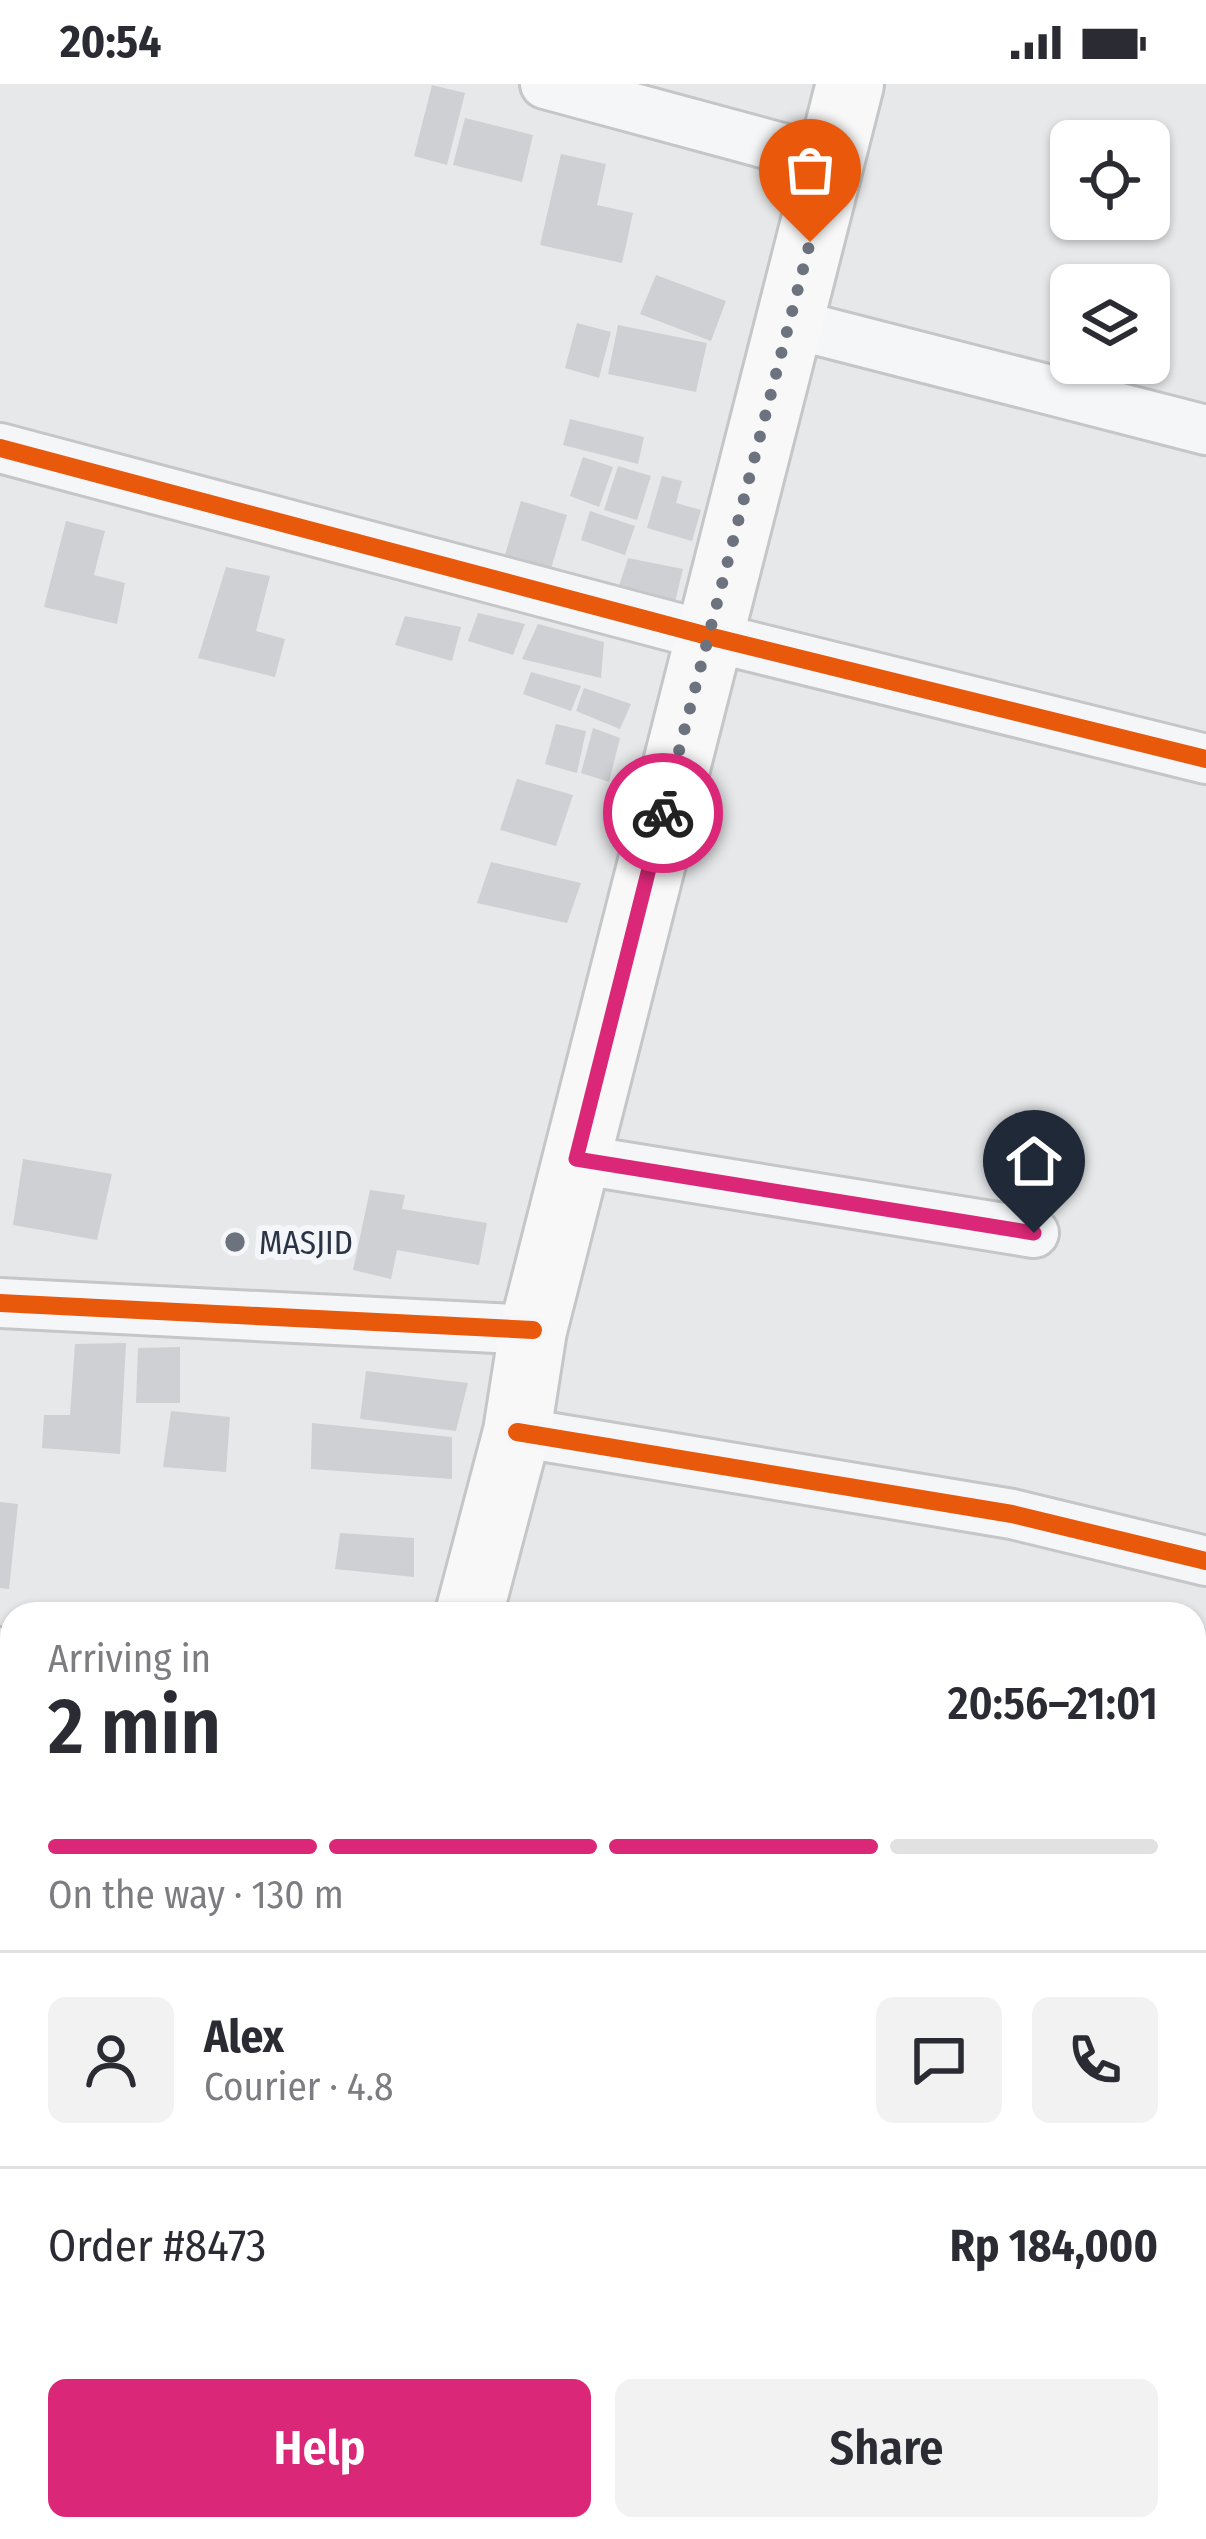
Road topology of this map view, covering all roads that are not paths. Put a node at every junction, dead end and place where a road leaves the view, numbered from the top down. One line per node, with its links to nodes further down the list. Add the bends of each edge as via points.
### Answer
1 (545, 84): 3 (street)
2 (850, 84): 3 (main road)
3 (830, 161): 4 (main road)
4 (789, 323): 5 (street); 7 (main road)
5 (1206, 430)
6 (0, 448): 7 (street)
7 (708, 635): 8 (street); 9 (main road)
8 (1206, 759)
9 (576, 1159): 10 (street); 12 (main road)
10 (1034, 1233)
11 (0, 1303): 12 (street)
12 (533, 1330): 13 (main road)
13 (517, 1432): 14 (street, via 1012,1514); 15 (main road)
14 (1206, 1561)
15 (472, 1602)
16 (0, 1640): 17 (lane)
17 (0, 1778)

